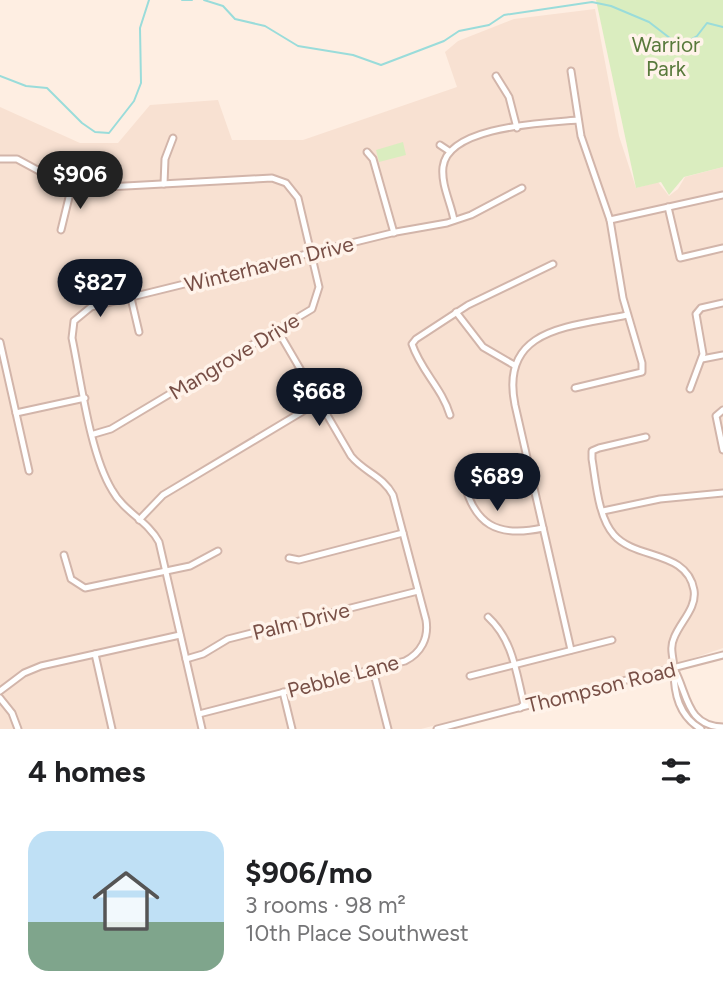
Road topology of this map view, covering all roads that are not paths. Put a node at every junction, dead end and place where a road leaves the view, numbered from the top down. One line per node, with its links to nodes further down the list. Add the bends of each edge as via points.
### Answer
1 (571, 72): 3 (street)
2 (496, 76): 4 (street, via 509,97)
3 (578, 120): 4 (street); 16 (street)
4 (516, 128): 7 (street, via 467,138)
5 (173, 138): 10 (street, via 164,159)
6 (440, 145): 7 (street)
7 (449, 151): 15 (street, via 443,175)
8 (367, 152): 18 (street)
9 (0, 159): 11 (street, via 17,159)
10 (164, 184): 11 (street); 20 (street, Mangrove Drive, via 280,180 295,191)
11 (72, 185): 17 (street)
12 (522, 188): 15 (street, Winterhaven Drive)
13 (723, 195): 14 (street)
14 (668, 207): 16 (street); 19 (street, via 680,258)
15 (454, 220): 18 (street, Winterhaven Drive)
16 (610, 220): 25 (street)
17 (61, 230)
18 (394, 233): 20 (street, Winterhaven Drive)
19 (723, 248)
20 (312, 254): 22 (street, Winterhaven Drive); 26 (street, Mangrove Drive, via 319,288 316,303)
21 (553, 264): 24 (street)
22 (131, 298): 27 (street); 35 (street, Winterhaven Drive, via 91,307 74,321 72,338)
23 (723, 303): 30 (street, via 696,314)
24 (456, 312): 31 (street, via 483,347); 39 (street, via 412,344 444,394)
25 (627, 315): 31 (street, via 545,334 525,348); 33 (street, via 642,372)
26 (278, 331): 36 (street); 40 (street, Mangrove Drive, via 111,429)
27 (139, 332)
28 (0, 342): 38 (street)
29 (723, 355): 30 (street)
30 (702, 359): 34 (street)
31 (514, 365): 48 (street, via 513,392)
32 (350, 383): 36 (street)
33 (575, 388)
34 (690, 389)
35 (85, 398): 38 (street); 40 (street, Winterhaven Drive)
36 (320, 402): 47 (street, via 163,495); 49 (street, Pebble Lane, via 351,456 384,482)
37 (723, 410): 42 (street, via 716,416)
38 (16, 413): 43 (street)
39 (450, 415)
40 (93, 434): 47 (street, Winterhaven Drive, via 109,486)
41 (646, 437): 46 (street, via 592,451)
42 (723, 450)
43 (29, 471)
44 (463, 478): 48 (street, via 471,505 491,526 515,532)
45 (723, 493): 46 (street)
46 (603, 511): 63 (street, via 619,541 676,563 691,580 694,600 671,646)
47 (139, 520): 53 (street, Winterhaven Drive, via 157,537)
48 (543, 528): 58 (street)
49 (404, 533): 52 (street, via 311,558); 54 (street, Pebble Lane)
50 (218, 551): 53 (street, via 200,562)
51 (64, 555): 53 (street, via 71,579 85,588)
52 (289, 558)
53 (166, 571): 56 (street, Winterhaven Drive)
54 (418, 591): 61 (street, Palm Drive, via 228,639); 64 (street, Pebble Lane, via 427,628 423,645 409,659)
55 (488, 617): 62 (street, via 506,637)
56 (180, 635): 59 (street); 61 (street, Winterhaven Drive)
57 (612, 640): 58 (street)
58 (571, 650): 62 (street)
59 (96, 654): 66 (street, via 31,670); 73 (street)
60 (723, 654): 63 (street, Thompson Road)
61 (186, 659): 70 (street, Winterhaven Drive)
62 (514, 664): 65 (street); 69 (street, via 524,704)
63 (674, 669): 69 (street, Thompson Road); 71 (street, via 691,712 705,723); 78 (street, via 680,708)
64 (373, 670): 67 (street, Pebble Lane); 76 (street)
65 (470, 676)
66 (0, 691)
67 (283, 692): 70 (street, Pebble Lane); 75 (street)
68 (0, 698): 72 (street)
69 (520, 708): 77 (street, Thompson Road)
70 (198, 714): 74 (street, Winterhaven Drive)
71 (723, 727)
72 (18, 729)
73 (112, 729)
74 (202, 729)
75 (292, 729)
76 (388, 729)
77 (438, 729)
78 (701, 729)

